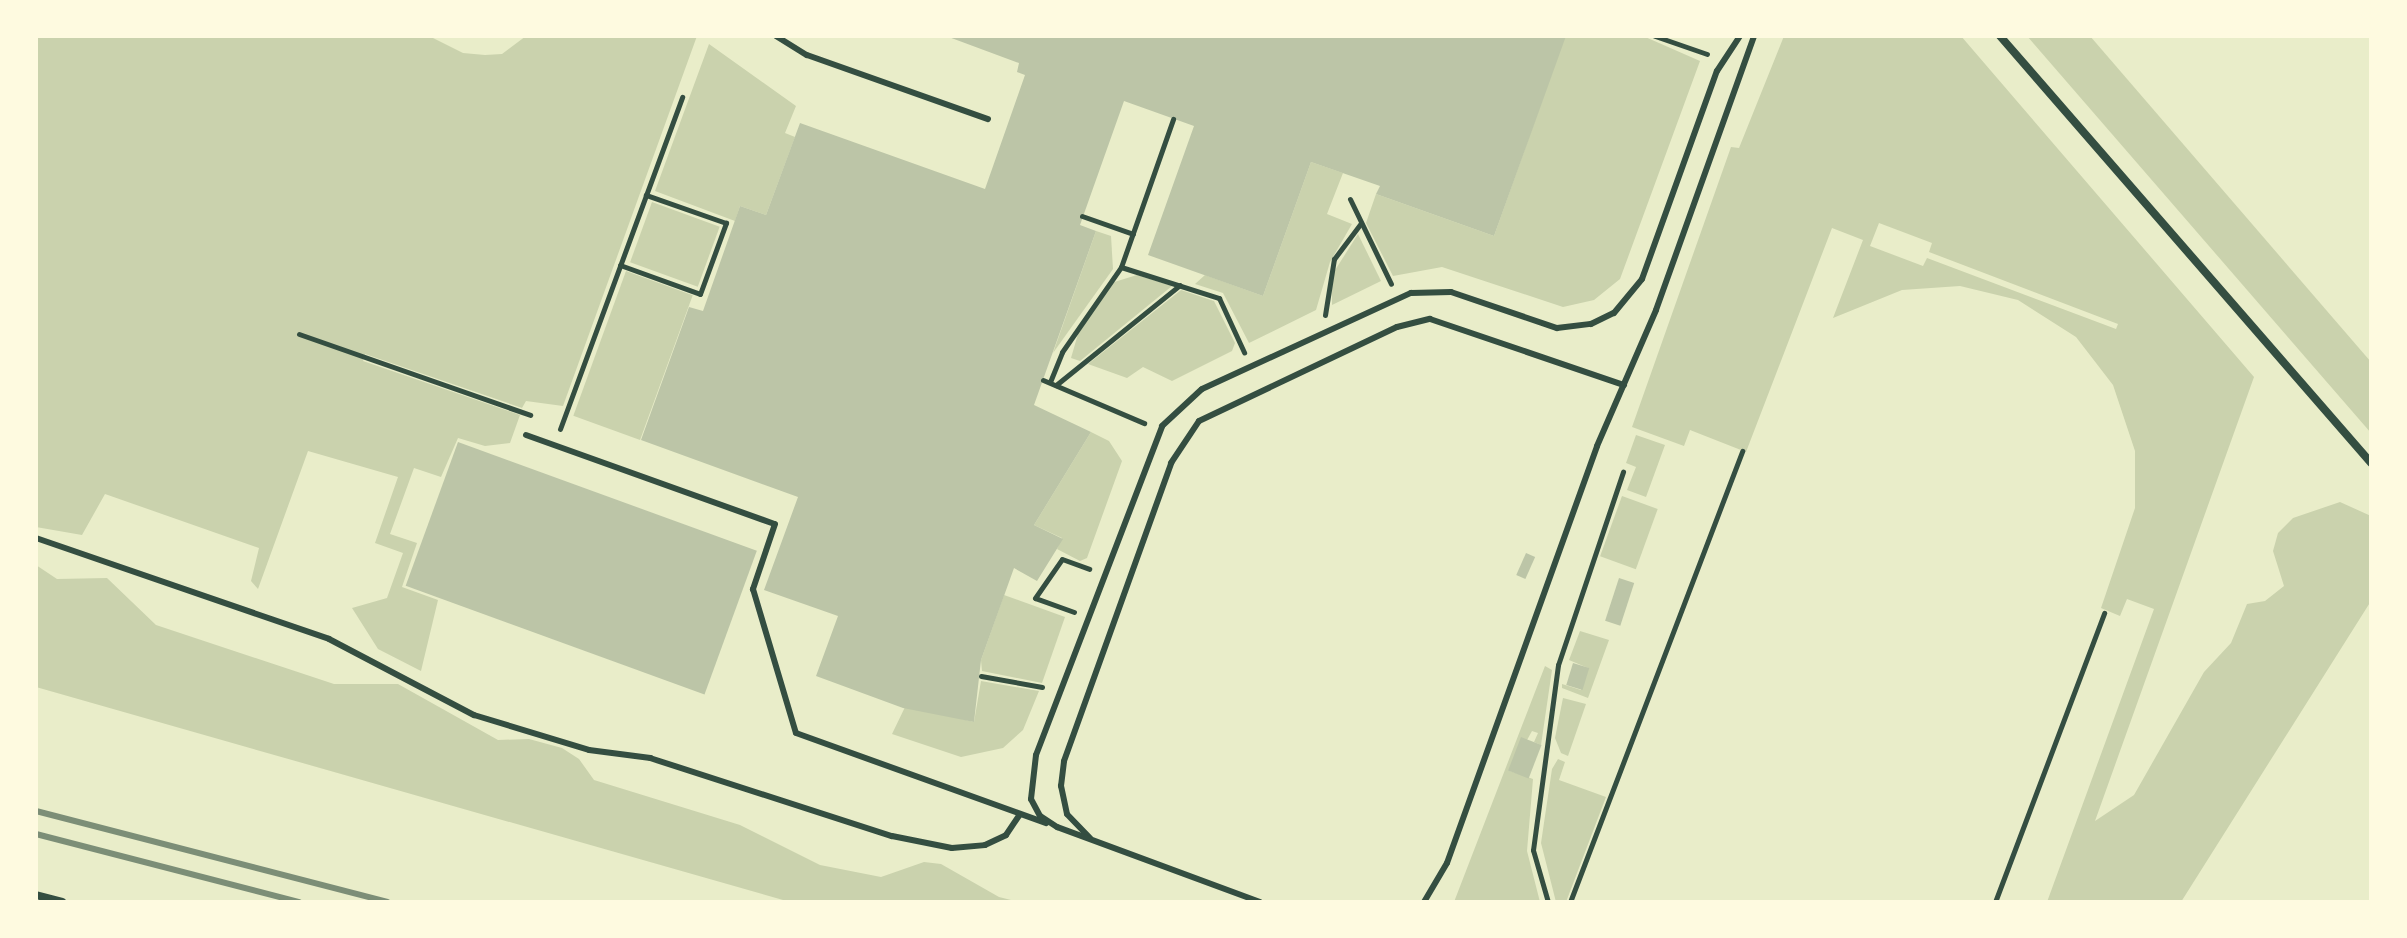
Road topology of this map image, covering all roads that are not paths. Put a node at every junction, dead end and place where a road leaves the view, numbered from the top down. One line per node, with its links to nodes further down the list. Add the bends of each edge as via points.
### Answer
1 (776, 36): 5 (lane, via 807,55)
2 (1740, 36): 11 (lane, via 1717,71 1642,279 1614,313 1591,324 1557,328 1451,292 1423,290 1202,389 1173,412 1141,469 1033,765 1031,799 1040,816)
3 (1754, 36): 6 (lane)
4 (2000, 36): 8 (street)
5 (988, 119)
6 (1624, 385): 12 (lane, via 1430,319 1397,327 1199,421 1171,463 1064,761 1061,786 1067,814); 16 (lane, via 1597,446 1447,863)
7 (526, 435): 10 (lane, via 775,524 753,589 796,733)
8 (2371, 463)
9 (36, 538): 10 (lane, via 329,639 474,715 589,750 650,758 892,836 952,848 985,845 1006,835)
10 (1020, 814): 11 (lane)
11 (1057, 827): 12 (lane)
12 (1096, 842): 15 (lane)
13 (36, 895): 14 (street)
14 (62, 902)
15 (1260, 902)
16 (1424, 902)

